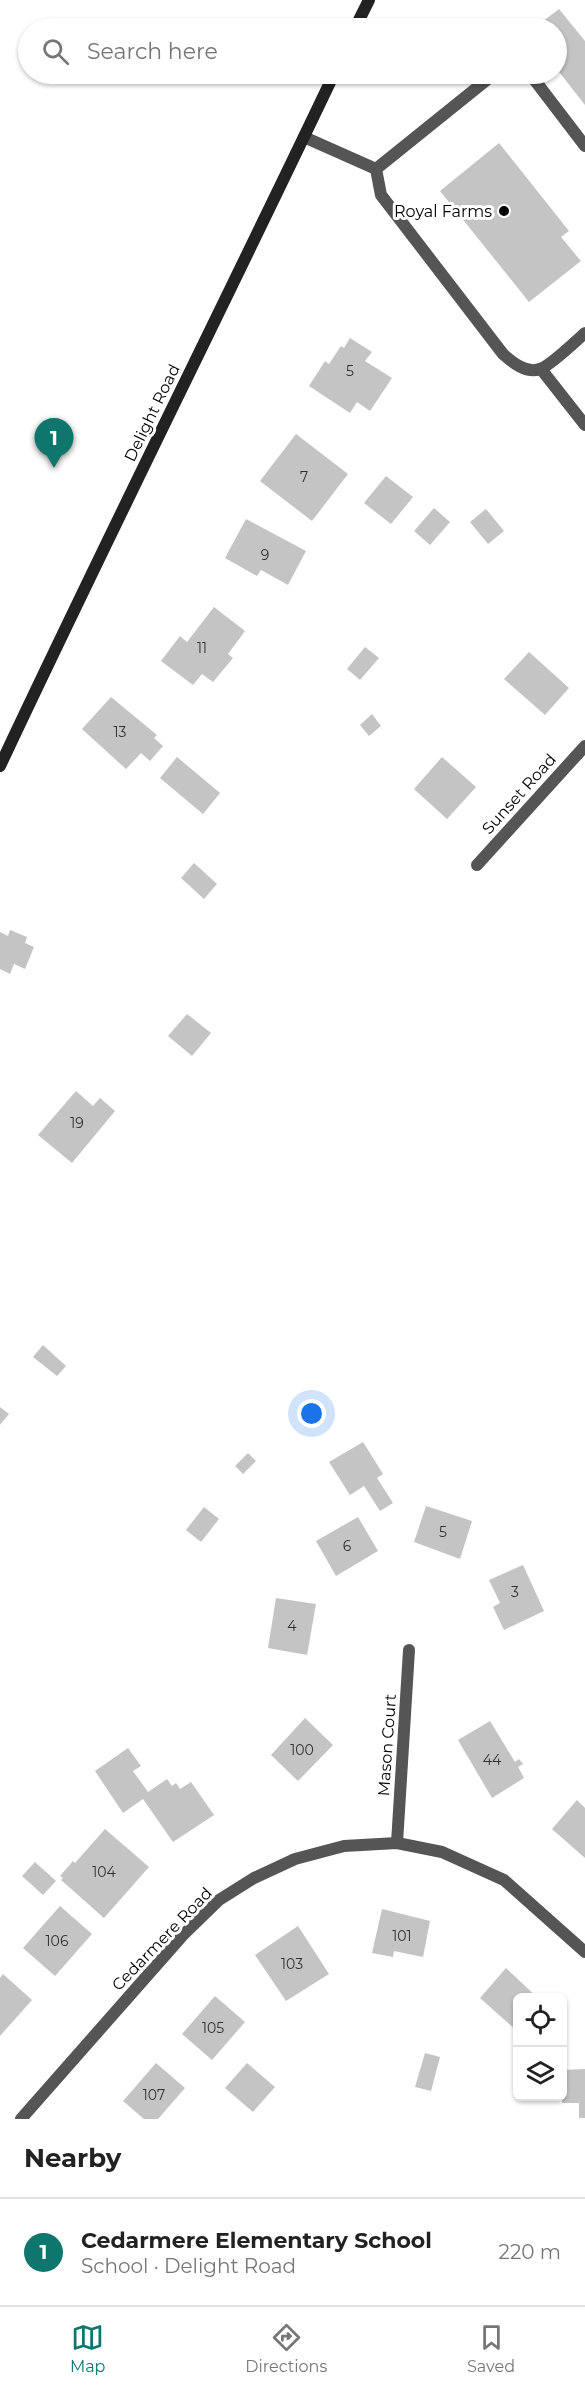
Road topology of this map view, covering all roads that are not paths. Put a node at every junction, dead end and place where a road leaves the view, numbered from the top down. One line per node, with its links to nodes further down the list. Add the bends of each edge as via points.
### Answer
1 (369, 0): 2 (street)
2 (361, 18)
3 (329, 84): 6 (street, Delight Road)
4 (482, 84): 8 (street)
5 (538, 84): 7 (street)
6 (303, 137): 8 (street); 13 (street, Delight Road)
7 (585, 146)
8 (376, 169): 10 (street, via 381,195 502,354 527,369)
9 (585, 333): 10 (street)
10 (541, 369): 11 (street)
11 (585, 425)
12 (585, 746): 14 (street, Sunset Road)
13 (0, 766)
14 (477, 865)
15 (409, 1650): 16 (street, Mason Court)
16 (397, 1843): 17 (street, Cedarmere Road, via 442,1852 504,1880); 18 (street, Cedarmere Road, via 345,1846 295,1859 219,1900 183,1935)
17 (585, 1952)
18 (21, 2119)

